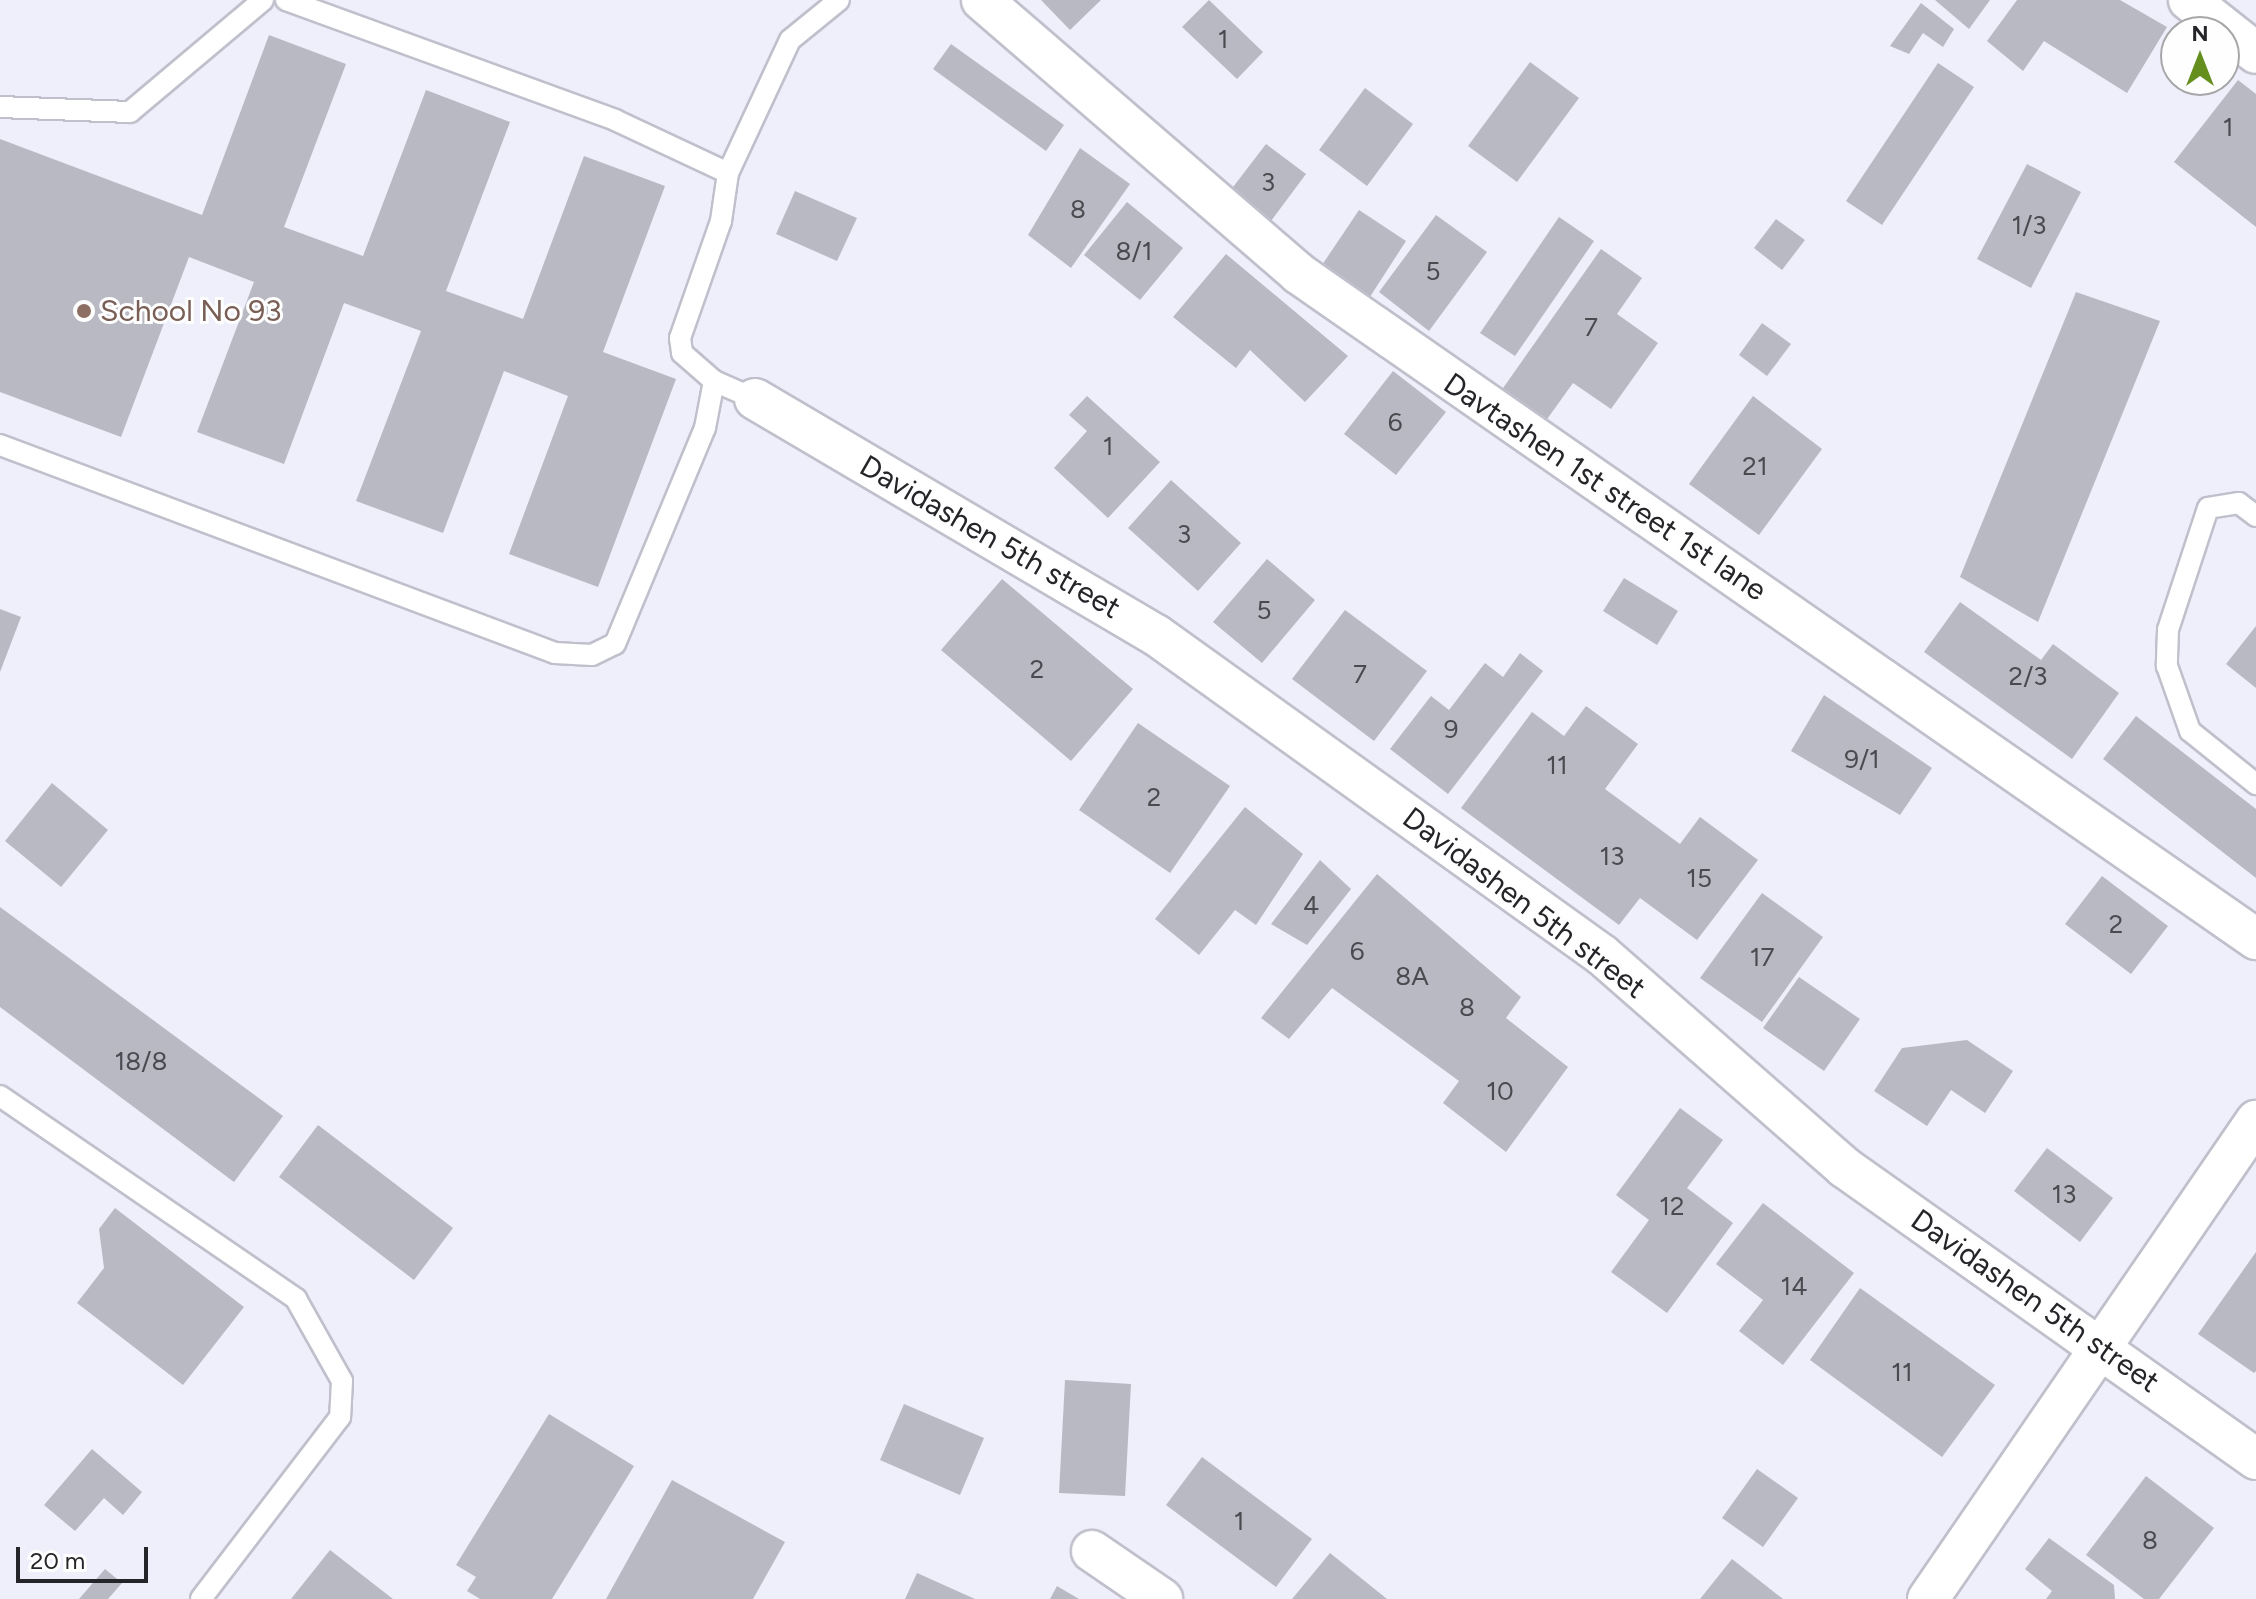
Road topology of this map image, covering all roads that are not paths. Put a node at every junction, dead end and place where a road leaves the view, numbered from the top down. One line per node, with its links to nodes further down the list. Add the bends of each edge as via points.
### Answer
1 (263, 0): 7 (lane, via 130,112)
2 (286, 0): 8 (lane, via 615,120)
3 (839, 0): 8 (lane, via 790,40)
4 (982, 0): 14 (street, Davtashen 1st street 1st lane, via 1298,273)
5 (2189, 0): 6 (street)
6 (2256, 53)
7 (0, 107)
8 (728, 173): 9 (lane, via 721,221 680,338 692,366)
9 (714, 381): 10 (lane); 11 (lane, via 705,428 615,644 592,655 555,653)
10 (755, 399): 17 (street, Davidashen 5th street, via 1156,635 1602,955 1844,1167)
11 (0, 445)
12 (2256, 516): 13 (lane, via 2239,503 2208,508 2168,630 2167,666 2190,731)
13 (2256, 784)
14 (2256, 939)
15 (0, 1096): 20 (lane, via 296,1299 342,1381 340,1417)
16 (2256, 1121): 17 (street)
17 (2103, 1346): 18 (street, Davidashen 5th street); 22 (street)
18 (2256, 1459)
19 (1092, 1551): 21 (street)
20 (201, 1599)
21 (1162, 1599)
22 (1928, 1599)

